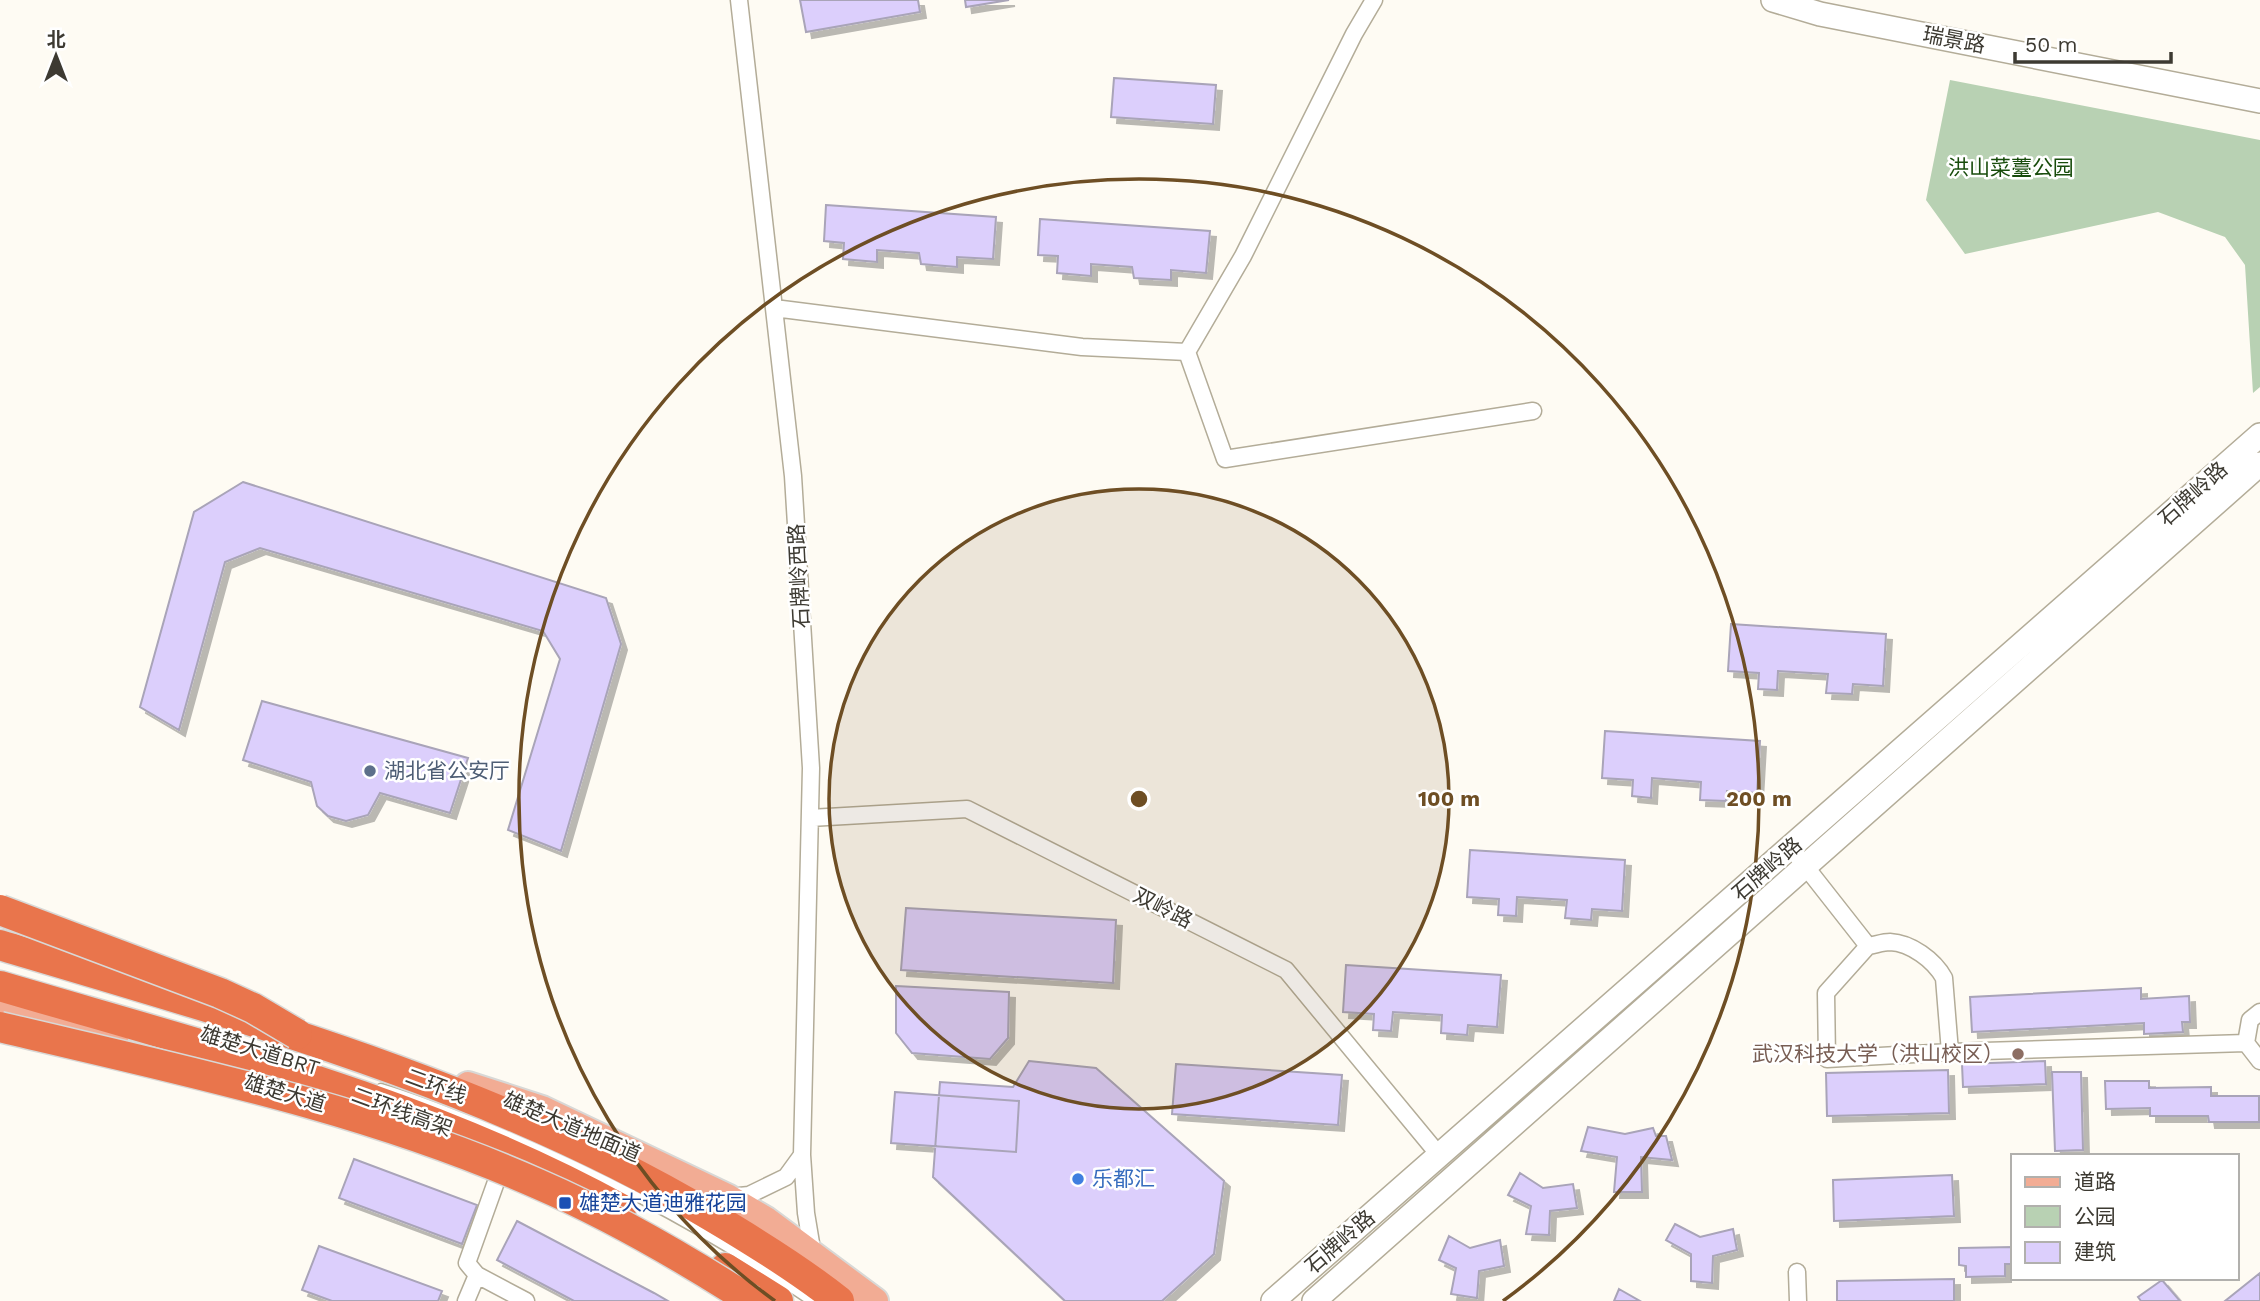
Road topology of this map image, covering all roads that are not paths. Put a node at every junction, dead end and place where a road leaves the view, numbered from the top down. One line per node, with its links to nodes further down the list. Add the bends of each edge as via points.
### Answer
1 (739, 0): 5 (street, 石牌岭西路)
2 (1374, 0): 6 (street, via 1243,256)
3 (1773, 0): 4 (main road, 瑞景路, via 1821,14)
4 (2260, 101)
5 (774, 308): 6 (street, via 1082,347); 10 (street, 石牌岭西路, via 793,476)
6 (1187, 352): 7 (street, via 1225,459)
7 (1533, 411)
8 (2260, 435): 11 (main road, 石牌岭路)
9 (2260, 464): 11 (main road, 石牌岭路)
10 (810, 818): 25 (street, 石牌岭西路); 26 (street, 双岭路, via 967,809 1286,970)
11 (1798, 857): 15 (street); 26 (main road, 石牌岭路); 41 (main road, 石牌岭路)
12 (0, 910): 20 (highway, bridge, via 220,993)
13 (0, 933): 28 (main road, 雄楚大道地面道, via 542,1110)
14 (0, 945): 20 (highway, 二环线, bridge)
15 (1868, 946): 22 (street, via 1903,944 1939,968 1944,978); 22 (street, via 1826,993 1827,1059)
16 (0, 986): 36 (highway, 二环线高架, via 276,1068 460,1133 563,1177)
17 (0, 1006): 27 (main road, 雄楚大道, via 338,1109)
18 (2260, 1012): 21 (street, via 2250,1020)
19 (0, 1027): 35 (highway, bridge, via 278,1094 416,1137 538,1184 683,1259)
20 (298, 1034): 38 (highway, 二环线, via 488,1105 604,1156 727,1225)
21 (2246, 1043): 22 (street); 23 (street)
22 (1950, 1052)
23 (2260, 1060)
24 (370, 1084): 37 (lane, via 423,1100 629,1191)
25 (802, 1155): 28 (street, via 786,1177 749,1195); 29 (street, 石牌岭西路)
26 (1439, 1155): 40 (main road, 石牌岭路)
27 (501, 1168): 31 (street, via 467,1263); 34 (main road, 雄楚大道, via 628,1230)
28 (727, 1197): 29 (main road, 雄楚大道地面道)
29 (813, 1255): 39 (main road, 雄楚大道地面道)
30 (1797, 1272): 42 (street)
31 (477, 1275): 32 (street); 33 (street)
32 (466, 1301)
33 (526, 1301)
34 (745, 1301)
35 (751, 1301)
36 (778, 1301)
37 (811, 1301)
38 (839, 1301)
39 (875, 1301)
40 (1273, 1301)
41 (1314, 1301)
42 (1798, 1301)

